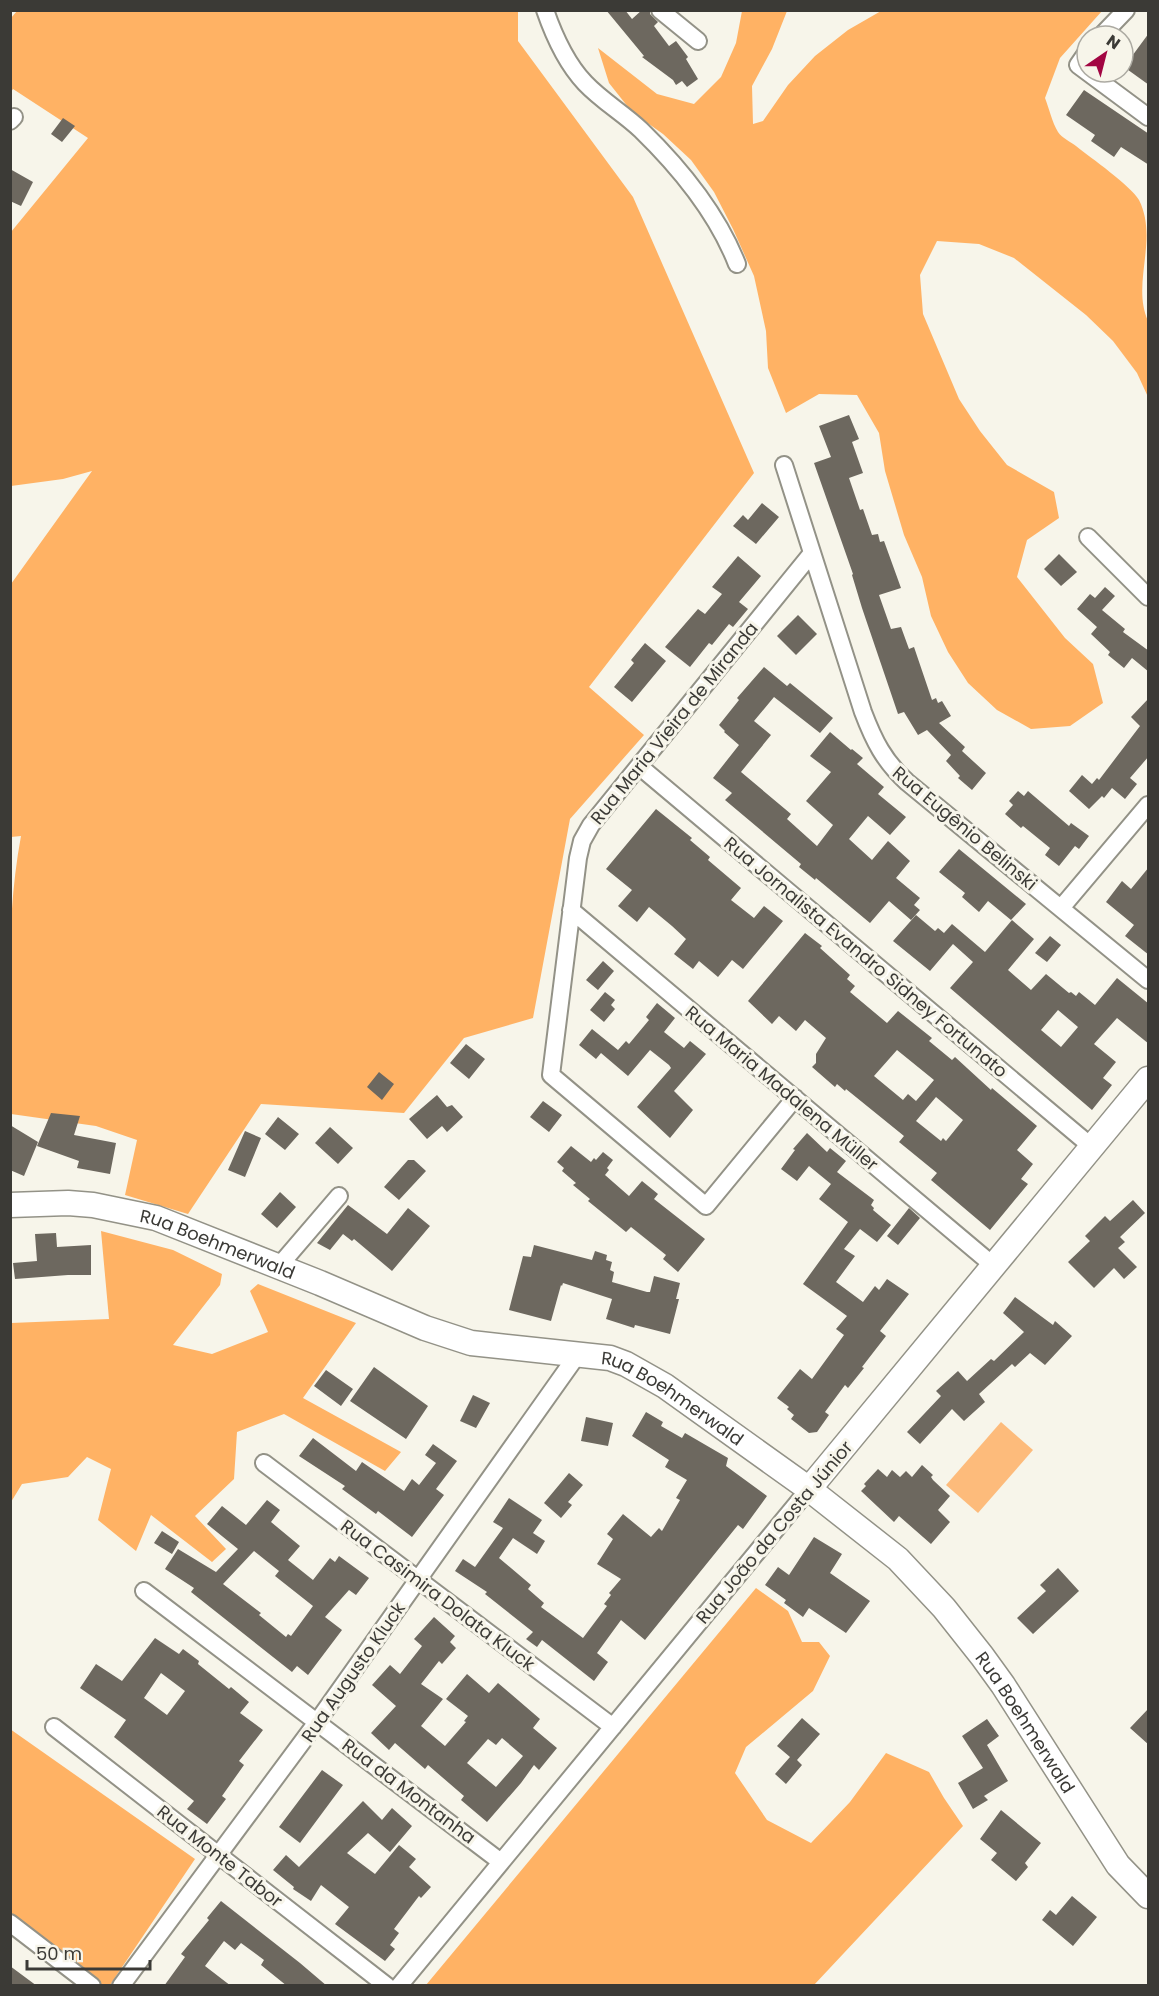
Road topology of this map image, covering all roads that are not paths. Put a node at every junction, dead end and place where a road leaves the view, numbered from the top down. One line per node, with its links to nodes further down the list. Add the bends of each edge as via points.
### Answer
1 (545, 10): 8 (street, via 571,66 662,150 716,222)
2 (660, 10): 5 (street)
3 (1126, 10): 4 (street)
4 (1113, 24)
5 (698, 41)
6 (1111, 84): 7 (street)
7 (1149, 117)
8 (737, 264)
9 (784, 465): 11 (street, Rua Eugênio Belinski)
10 (1088, 537): 12 (street)
11 (812, 553): 13 (street, Rua Maria Vieira de Miranda); 15 (street, Rua Eugênio Belinski, via 871,732 887,762)
12 (1149, 597)
13 (639, 766): 16 (street, Rua Maria Vieira de Miranda, via 582,841); 20 (street, Rua Jornalista Evandro Sidney Fortunato)
14 (1149, 805): 15 (street)
15 (1061, 908): 17 (street, Rua Eugênio Belinski)
16 (571, 910): 19 (street, Rua Maria Madalena Müller); 19 (street, Rua Maria Vieira de Miranda, via 551,1076 706,1206)
17 (1149, 980)
18 (1149, 1079): 20 (main road, Rua João da Costa Júnior)
19 (795, 1098): 24 (street, Rua Maria Madalena Müller)
20 (1092, 1147): 24 (main road, Rua João da Costa Júnior)
21 (339, 1196): 23 (street)
22 (10, 1204): 23 (main road, Rua Boehmerwald, via 68,1203 125,1210 184,1227)
23 (279, 1266): 25 (main road, Rua Boehmerwald, via 425,1328 471,1343)
24 (994, 1266): 27 (main road, Rua João da Costa Júnior)
25 (578, 1354): 27 (main road, Rua Boehmerwald, via 609,1358 642,1372); 28 (street, Rua Augusto Kluck)
26 (264, 1463): 28 (street, Rua Casimira Dolata Kluck)
27 (809, 1489): 32 (street, Rua João da Costa Júnior); 35 (main road, Rua Boehmerwald, via 898,1559 944,1608 1004,1685 1118,1864)
28 (418, 1580): 30 (street, Rua Augusto Kluck); 32 (street, Rua Casimira Dolata Kluck)
29 (144, 1591): 30 (street, Rua da Montanha)
30 (317, 1722): 33 (street, Rua Augusto Kluck); 34 (street, Rua da Montanha)
31 (54, 1727): 33 (street, Rua Monte Tabor)
32 (613, 1727): 34 (street, Rua João da Costa Júnior)
33 (220, 1856): 38 (street, Rua Augusto Kluck); 39 (street, Rua Monte Tabor)
34 (501, 1862): 40 (street, Rua João da Costa Júnior)
35 (1149, 1896)
36 (10, 1923): 37 (street)
37 (92, 1986)
38 (121, 1986)
39 (387, 1986)
40 (399, 1986)

